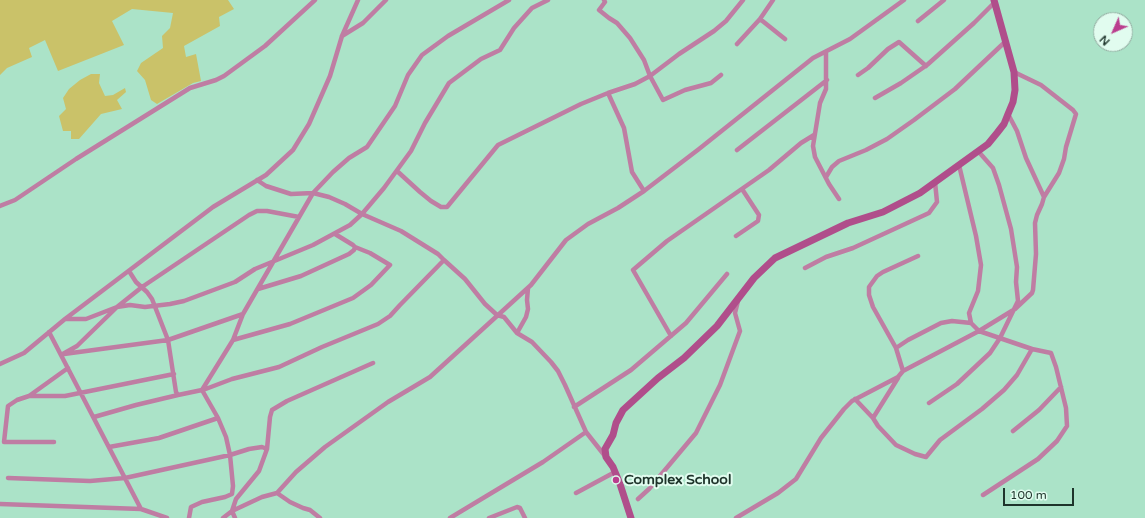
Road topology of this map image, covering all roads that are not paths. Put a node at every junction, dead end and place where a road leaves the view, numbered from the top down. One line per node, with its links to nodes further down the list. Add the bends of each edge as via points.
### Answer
1 (315, 0): 41 (street, via 265,46 224,76 194,86 174,97 15,200)
2 (358, 0): 14 (street)
3 (386, 0): 14 (street, via 363,24)
4 (509, 0): 38 (street, via 448,36 422,55 408,75 395,106 367,147 349,158)
5 (548, 0): 32 (street, via 532,8 514,28 500,50 481,59 449,83 411,151)
6 (604, 0): 23 (street, via 599,10 617,23 630,38 644,60)
7 (743, 0): 23 (street, via 714,31)
8 (773, 0): 12 (street)
9 (904, 0): 18 (street)
10 (944, 0): 13 (street)
11 (994, 1): 16 (main road); 19 (street, via 974,23)
12 (760, 19): 15 (street); 17 (street)
13 (918, 21)
14 (342, 36): 34 (street, via 330,76 309,124 293,150)
15 (785, 39)
16 (1006, 41): 20 (main road); 33 (street, via 955,89 914,120 887,139 839,161)
17 (737, 44)
18 (826, 52): 24 (street); 37 (street, via 799,68)
19 (926, 66): 22 (street, via 899,42); 26 (street)
20 (1014, 72): 27 (main road, via 1015,90); 39 (street, via 1041,85 1076,114 1059,173)
21 (721, 75): 23 (street, via 711,82 663,100)
22 (858, 75)
23 (650, 76): 25 (street)
24 (827, 80): 28 (street); 29 (street)
25 (608, 94): 32 (street, via 581,104 498,145 447,207 441,207 431,201); 37 (street, via 624,128 632,172)
26 (875, 98)
27 (1008, 114): 30 (main road, via 997,133); 39 (street)
28 (814, 135): 33 (street, via 815,157); 36 (street)
29 (737, 150)
30 (978, 151): 31 (main road); 59 (street, via 993,168 1011,229 1017,267 1018,302)
31 (959, 165): 35 (main road); 63 (street, via 981,265 978,291 969,313)
32 (397, 170): 42 (street)
33 (826, 177): 40 (street)
34 (257, 180): 38 (street, via 266,186 291,194); 51 (street, via 214,207)
35 (935, 182): 50 (street, via 937,202 929,213); 56 (main road, via 903,203 848,223 775,258 764,267)
36 (742, 190): 45 (street, via 759,215 758,221); 67 (street, via 667,241 633,270)
37 (644, 191): 54 (street, via 566,240)
38 (313, 193): 42 (street, via 329,197); 43 (street)
39 (1044, 197): 59 (street, via 1035,223 1034,290)
40 (839, 199)
41 (0, 206)
42 (362, 214): 44 (street); 48 (street, via 401,231)
43 (299, 217): 49 (street); 53 (street, via 257,211)
44 (335, 234): 46 (street); 49 (street)
45 (736, 236)
46 (355, 247): 55 (street, via 349,254 301,276); 70 (street, via 390,265 371,285 353,298 290,324)
47 (918, 256): 71 (street, via 883,272 869,287 873,307)
48 (444, 260): 61 (street); 81 (street, via 390,316 378,324 279,367)
49 (275, 262): 55 (street); 57 (street, via 255,268 235,282 193,298)
50 (805, 268)
51 (129, 271): 53 (street); 62 (street)
52 (727, 274): 67 (street, via 686,323)
53 (142, 287): 57 (street); 58 (street)
54 (528, 288): 61 (street); 66 (street, via 526,317)
55 (258, 289): 60 (street)
56 (739, 298): 97 (main road, via 717,326 684,358 623,410 605,449); 104 (street, via 735,313 740,331 720,386 696,434)
57 (154, 306): 58 (street); 69 (street)
58 (117, 307): 62 (street, via 86,318); 73 (street, via 77,346)
59 (1015, 309): 64 (street); 68 (street)
60 (243, 314): 69 (street); 70 (street)
61 (498, 315): 66 (street, via 504,317); 101 (street, via 430,377 388,402 325,447 296,472)
62 (65, 320): 65 (street)
63 (971, 323): 64 (street); 71 (street, via 952,321 941,324)
64 (979, 331): 68 (street); 77 (street)
65 (49, 332): 73 (street); 75 (street, via 24,353)
66 (517, 332): 87 (street, via 532,342 558,371)
67 (671, 336): 87 (street, via 631,370)
68 (1000, 338): 72 (street); 86 (street, via 990,353 957,384)
69 (168, 340): 73 (street); 78 (street)
70 (232, 340): 81 (street)
71 (896, 348): 77 (street)
72 (1032, 349): 80 (street, via 1051,353); 90 (street, via 1017,375 1004,390 940,440 926,457 896,445)
73 (61, 354): 76 (street)
74 (373, 363): 95 (street, via 272,410)
75 (0, 364)
76 (68, 368): 82 (street); 84 (street)
77 (903, 371): 79 (street)
78 (174, 374): 82 (street); 83 (street)
79 (898, 377): 85 (street); 90 (street)
80 (1061, 387): 91 (street, via 1039,410); 103 (street, via 1067,426 1060,437 1038,459)
81 (202, 390): 83 (street); 89 (street)
82 (80, 392): 84 (street, via 66,396); 88 (street)
83 (178, 395): 88 (street)
84 (28, 396): 93 (street, via 8,406 4,442)
85 (855, 399): 90 (street); 117 (street, via 821,438 796,479)
86 (929, 403)
87 (574, 407): 92 (street)
88 (94, 417): 94 (street)
89 (218, 418): 94 (street, via 159,438); 96 (street)
90 (873, 418)
91 (1013, 431)
92 (586, 432): 97 (street); 113 (street, via 543,462)
93 (54, 442)
94 (109, 447): 100 (street)
95 (267, 449): 96 (street, via 249,449); 107 (street, via 259,471 236,499)
96 (230, 455): 100 (street); 109 (street, via 232,494 191,507)
97 (606, 457): 98 (main road)
98 (615, 472): 102 (street); 116 (main road)
99 (8, 478): 100 (street, via 90,481)
100 (125, 478): 106 (street)
101 (277, 493): 107 (street); 112 (street)
102 (576, 493)
103 (983, 495)
104 (638, 499)
105 (0, 504): 106 (street)
106 (141, 509): 108 (street)
107 (232, 511): 110 (street); 111 (street)
108 (167, 518)
109 (189, 518)
110 (223, 518)
111 (235, 518)
112 (320, 518)
113 (450, 518)
114 (489, 518): 115 (street, via 517,506)
115 (525, 518)
116 (629, 518)
117 (736, 518)

